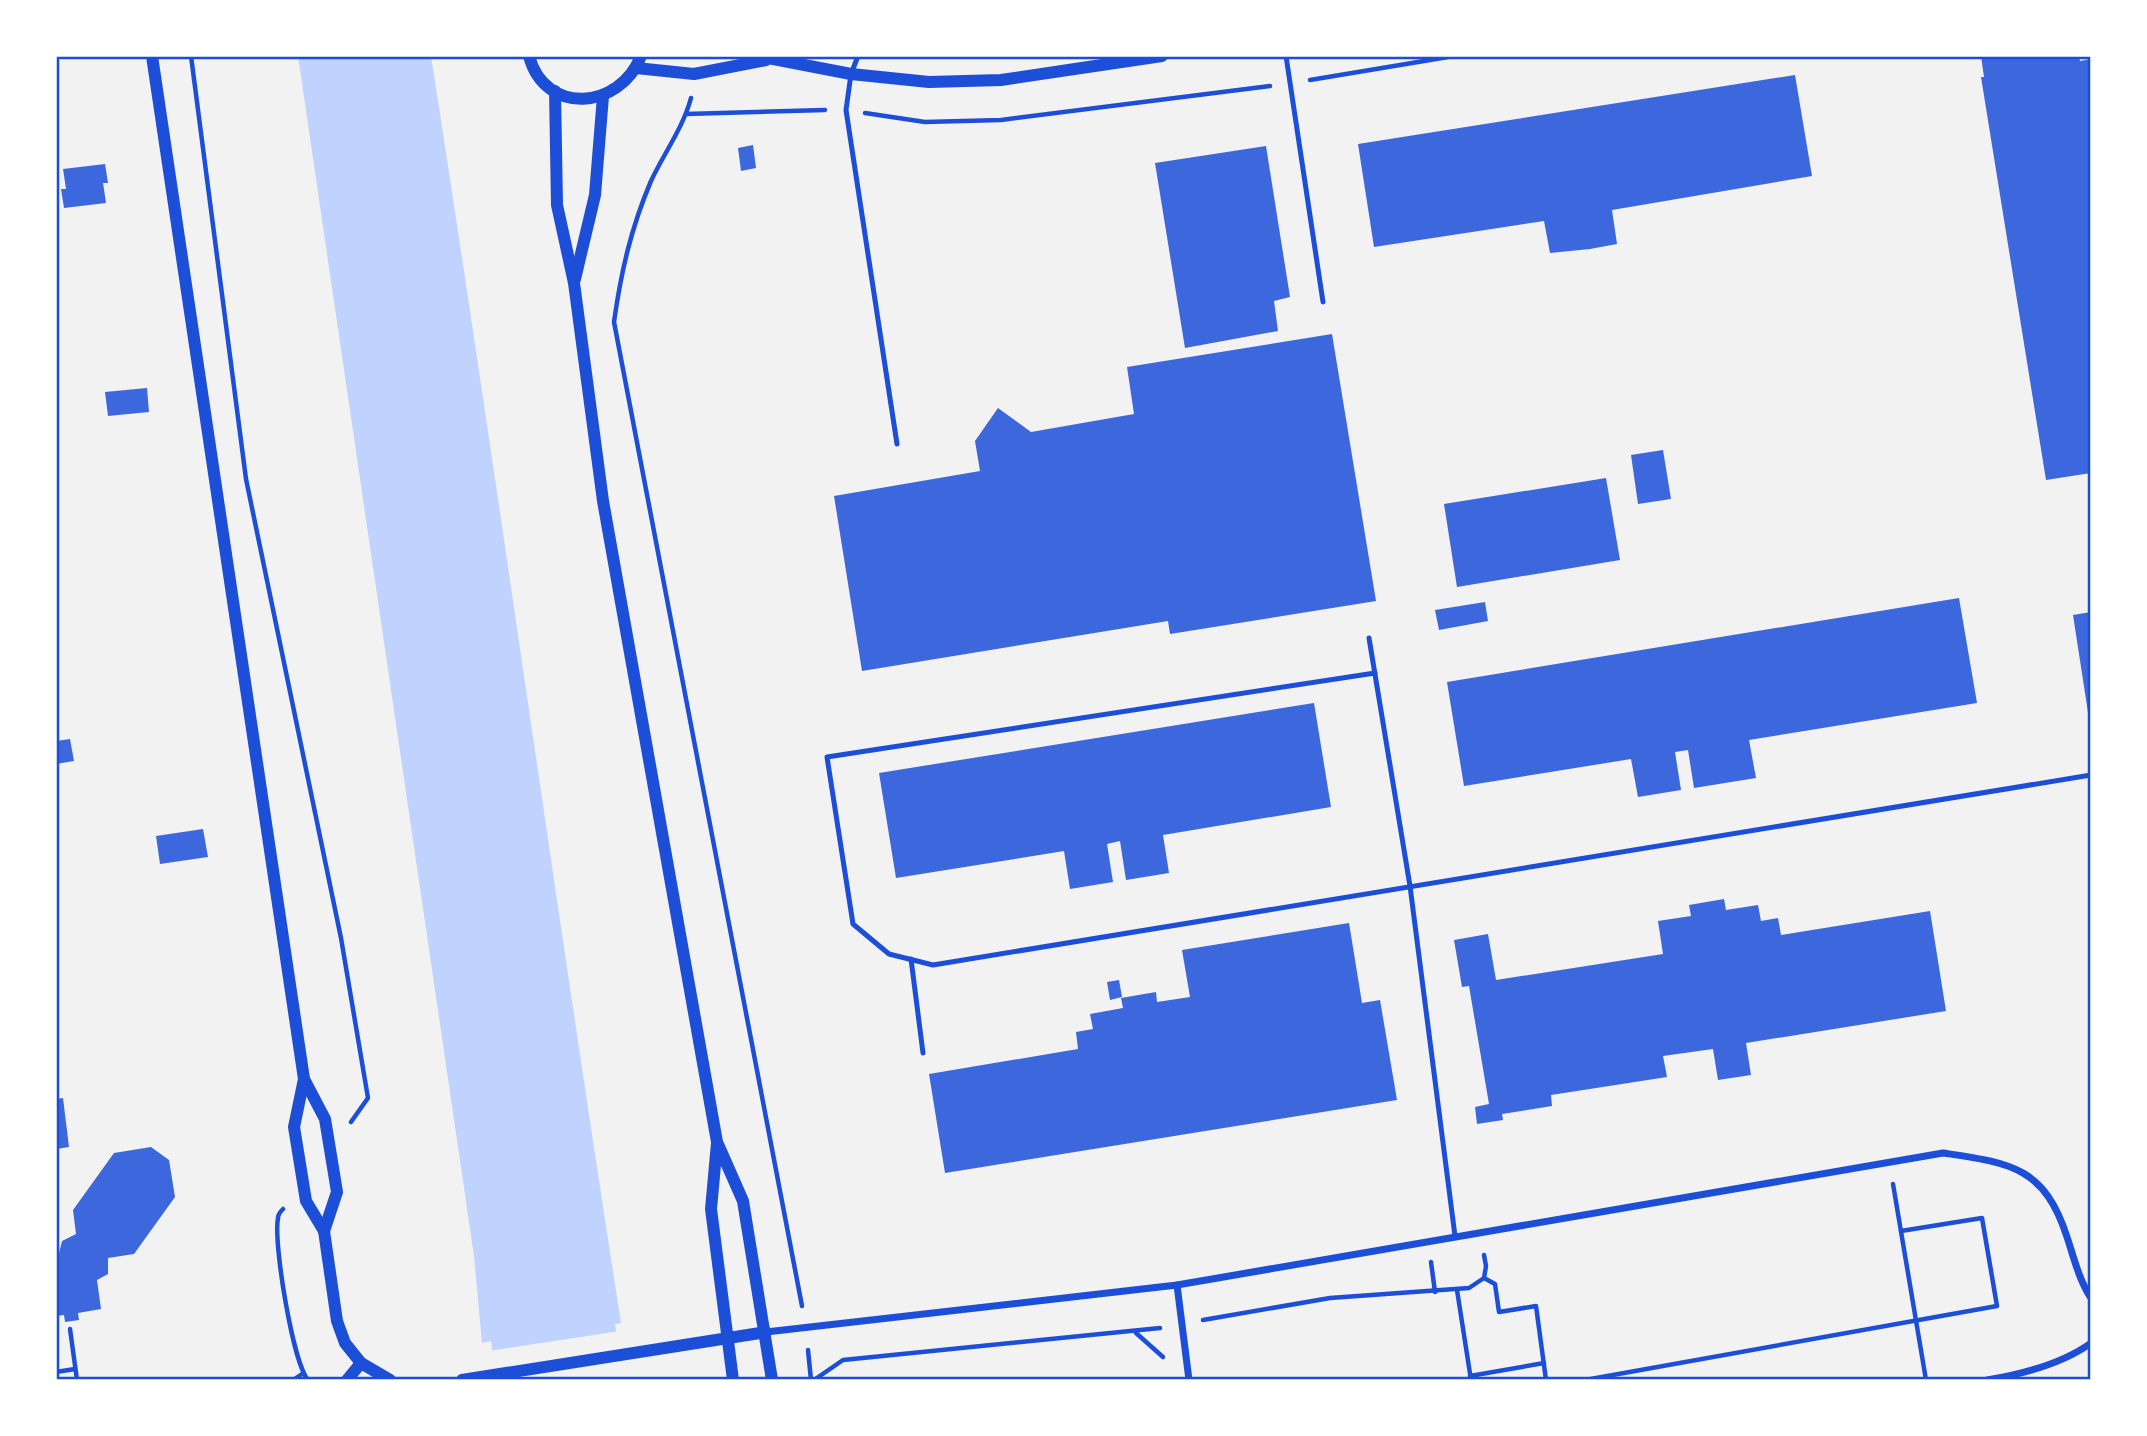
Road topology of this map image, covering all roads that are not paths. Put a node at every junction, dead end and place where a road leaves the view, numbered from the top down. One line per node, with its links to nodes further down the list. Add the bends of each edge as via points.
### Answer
1 (152, 56): 21 (street)
2 (529, 56): 10 (street, via 536,72)
3 (858, 56): 9 (lane)
4 (1162, 56): 9 (street, via 1001,80 929,82)
5 (1286, 56): 13 (lane)
6 (762, 58): 7 (street, via 694,74); 8 (street)
7 (639, 62): 11 (street, via 616,90)
8 (809, 62): 9 (street)
9 (851, 74): 14 (lane, via 846,110)
10 (555, 91): 11 (street, via 574,98); 12 (street, via 558,205)
11 (603, 96): 12 (street, via 595,195)
12 (574, 283): 22 (street, via 603,501)
13 (1323, 302)
14 (897, 444)
15 (1369, 638): 16 (lane)
16 (1375, 673): 18 (lane); 19 (lane, via 827,757 853,925 889,954)
17 (2091, 775): 18 (lane)
18 (1410, 886): 19 (lane, via 933,965); 24 (lane)
19 (911, 960): 20 (lane)
20 (923, 1053)
21 (304, 1079): 23 (street, via 294,1127 306,1201); 23 (street, via 325,1119 337,1192)
22 (717, 1142): 27 (street, via 743,1201); 28 (street, via 711,1209)
23 (324, 1231): 30 (street, via 337,1321 345,1343)
24 (1455, 1236): 25 (street); 26 (street, via 1943,1153 2002,1162 2039,1182 2059,1210)
25 (1177, 1285): 27 (street); 37 (street)
26 (2091, 1298)
27 (766, 1332): 28 (street); 36 (street)
28 (726, 1339): 34 (street); 35 (street)
29 (2091, 1343): 31 (street, via 2073,1356)
30 (361, 1363): 32 (street); 33 (street)
31 (2012, 1378): 38 (street)
32 (347, 1380)
33 (390, 1380)
34 (461, 1380)
35 (733, 1380)
36 (772, 1380)
37 (1189, 1380)
38 (1987, 1380)

